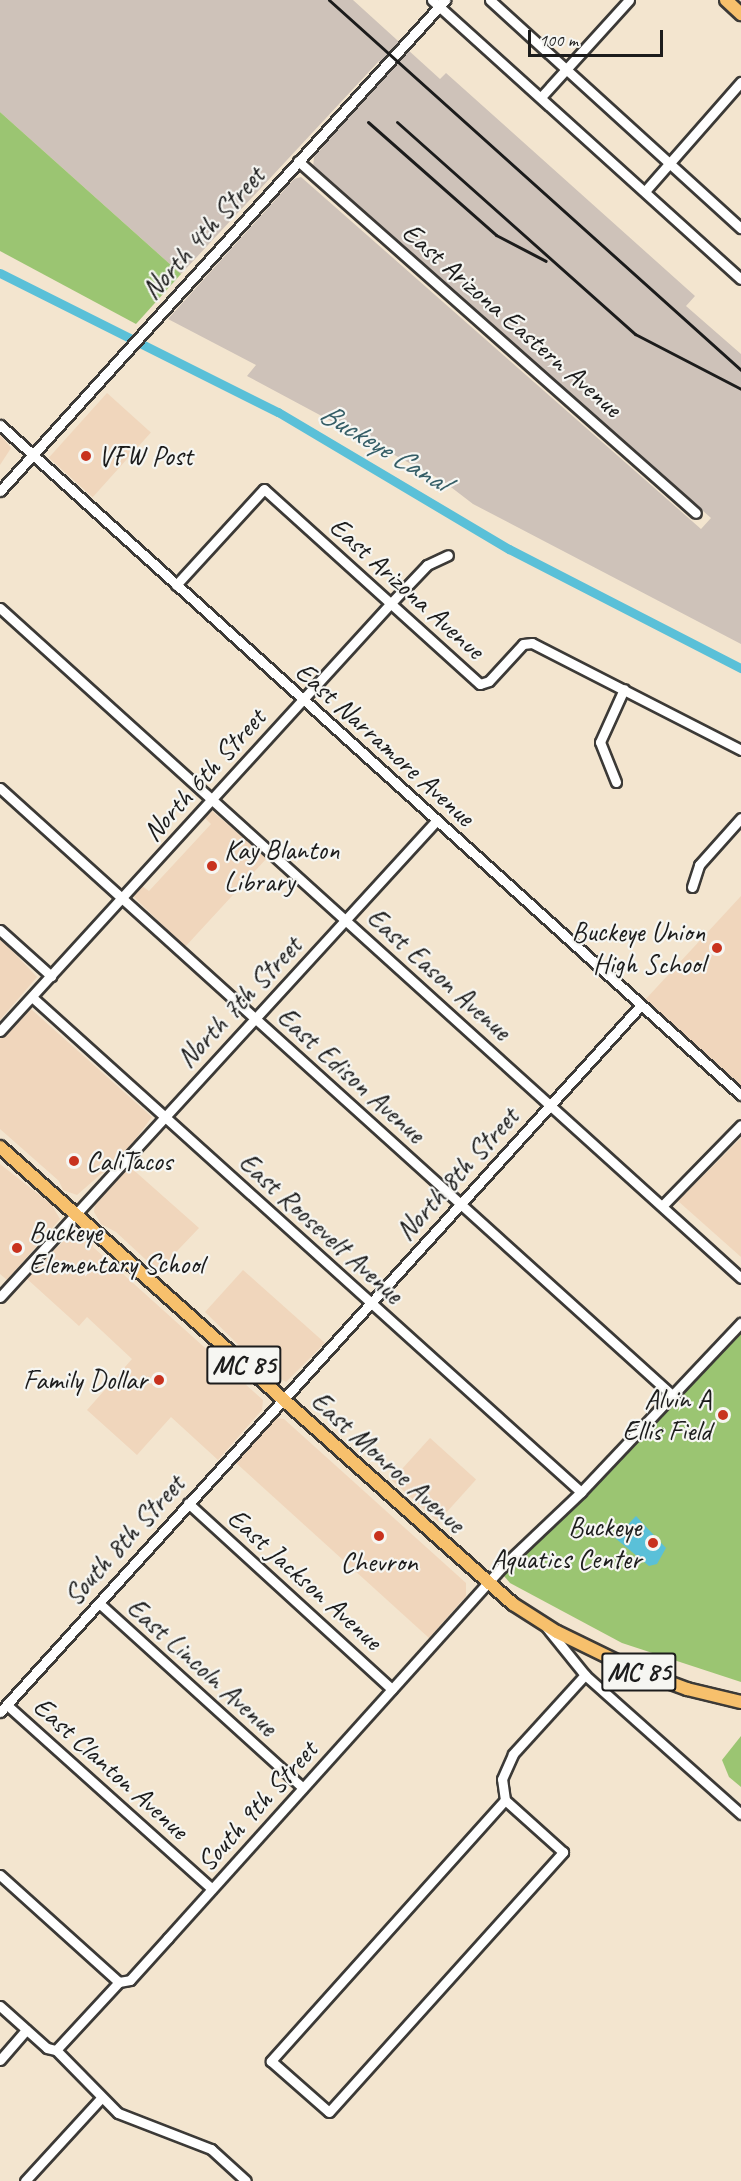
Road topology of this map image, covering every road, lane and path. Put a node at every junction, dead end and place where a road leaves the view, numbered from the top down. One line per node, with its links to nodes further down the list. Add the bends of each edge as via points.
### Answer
1 (490, 0): 6 (street)
2 (628, 0): 6 (street)
3 (726, 0): 5 (main road)
4 (439, 2): 8 (street); 9 (street, North 4th Street)
5 (741, 14)
6 (566, 70): 8 (street); 10 (street)
7 (741, 82): 10 (street)
8 (541, 97): 11 (street)
9 (298, 161): 15 (street, North 4th Street); 17 (street, East Arizona Eastern Avenue)
10 (671, 163): 11 (street); 12 (street)
11 (646, 189): 13 (street)
12 (741, 228)
13 (741, 279)
14 (0, 425): 15 (street, East Narramore Avenue)
15 (33, 454): 16 (street, North 4th Street); 19 (street, East Narramore Avenue)
16 (0, 491)
17 (696, 513)
18 (448, 555): 20 (street, North 6th Street, via 427,565)
19 (176, 585): 20 (street, East Arizona Avenue, via 264,489); 23 (street, East Narramore Avenue)
20 (391, 603): 22 (street, East Arizona Avenue, via 483,685 528,642); 23 (street, North 6th Street)
21 (0, 608): 27 (street, East Eason Avenue)
22 (624, 688): 24 (street, East Arizona Avenue); 25 (street, via 600,742)
23 (303, 700): 27 (street, North 6th Street); 29 (street, East Narramore Avenue)
24 (741, 750)
25 (616, 782)
26 (0, 788): 31 (street, East Edison Avenue)
27 (212, 799): 31 (street, North 6th Street); 32 (street, East Eason Avenue)
28 (741, 818): 30 (street, via 699,865)
29 (436, 821): 32 (street, North 7th Street); 36 (street, East Narramore Avenue)
30 (692, 887)
31 (122, 899): 34 (street, North 6th Street); 37 (street, East Edison Avenue)
32 (345, 920): 37 (street, North 7th Street); 40 (street, East Eason Avenue)
33 (0, 930): 34 (street)
34 (51, 976): 35 (street, North 6th Street)
35 (32, 997): 38 (street, North 6th Street); 41 (street, East Roosevelt Avenue)
36 (641, 1005): 39 (street, East Narramore Avenue); 40 (street, North 8th Street)
37 (255, 1018): 41 (street, North 7th Street); 44 (street, East Edison Avenue)
38 (0, 1031)
39 (741, 1095)
40 (550, 1105): 44 (street, North 8th Street); 45 (street, East Eason Avenue)
41 (164, 1117): 46 (street, North 7th Street); 49 (street, East Roosevelt Avenue)
42 (741, 1125): 45 (street)
43 (0, 1147): 46 (main road, East Monroe Avenue / MC 85)
44 (460, 1204): 49 (street, North 8th Street); 51 (street, East Edison Avenue)
45 (662, 1206): 47 (street, East Eason Avenue)
46 (75, 1214): 48 (street, North 7th Street); 52 (main road, East Monroe Avenue / MC 85)
47 (741, 1278)
48 (0, 1297)
49 (370, 1303): 52 (street, North 8th Street); 53 (street, East Roosevelt Avenue)
50 (741, 1323): 51 (street, South 9th Street)
51 (672, 1395): 53 (street, South 9th Street)
52 (281, 1399): 54 (street, South 8th Street); 55 (main road, East Monroe Avenue / MC 85)
53 (581, 1492): 55 (street, South 9th Street)
54 (188, 1503): 56 (street, South 8th Street); 59 (street, East Jackson Avenue)
55 (487, 1583): 57 (main road, East Monroe Avenue / MC 85); 59 (street, South 9th Street)
56 (99, 1603): 61 (street, South 8th Street); 63 (street, East Lincoln Avenue)
57 (543, 1624): 58 (street, East Monroe Avenue); 60 (main road, MC 85, via 642,1673)
58 (585, 1675): 64 (street, via 513,1754 502,1779); 65 (street, East Monroe Avenue)
59 (392, 1689): 63 (street, South 9th Street)
60 (741, 1702)
61 (7, 1705): 62 (street, South 8th Street); 67 (street, East Clanton Avenue)
62 (0, 1712)
63 (303, 1788): 67 (street, South 9th Street)
64 (505, 1800): 64 (street, via 563,1852 329,2112 271,2061)
65 (741, 1814)
66 (0, 1875): 68 (street)
67 (212, 1889): 68 (street, South 9th Street, via 130,1980)
68 (119, 1982): 71 (street, South 9th Street)
69 (0, 2006): 70 (street)
70 (26, 2030): 71 (street, via 47,2048); 72 (street)
71 (56, 2050): 73 (street)
72 (0, 2060)
73 (101, 2098): 74 (street); 75 (street, via 135,2122 211,2150)
74 (25, 2181)
75 (246, 2181)

